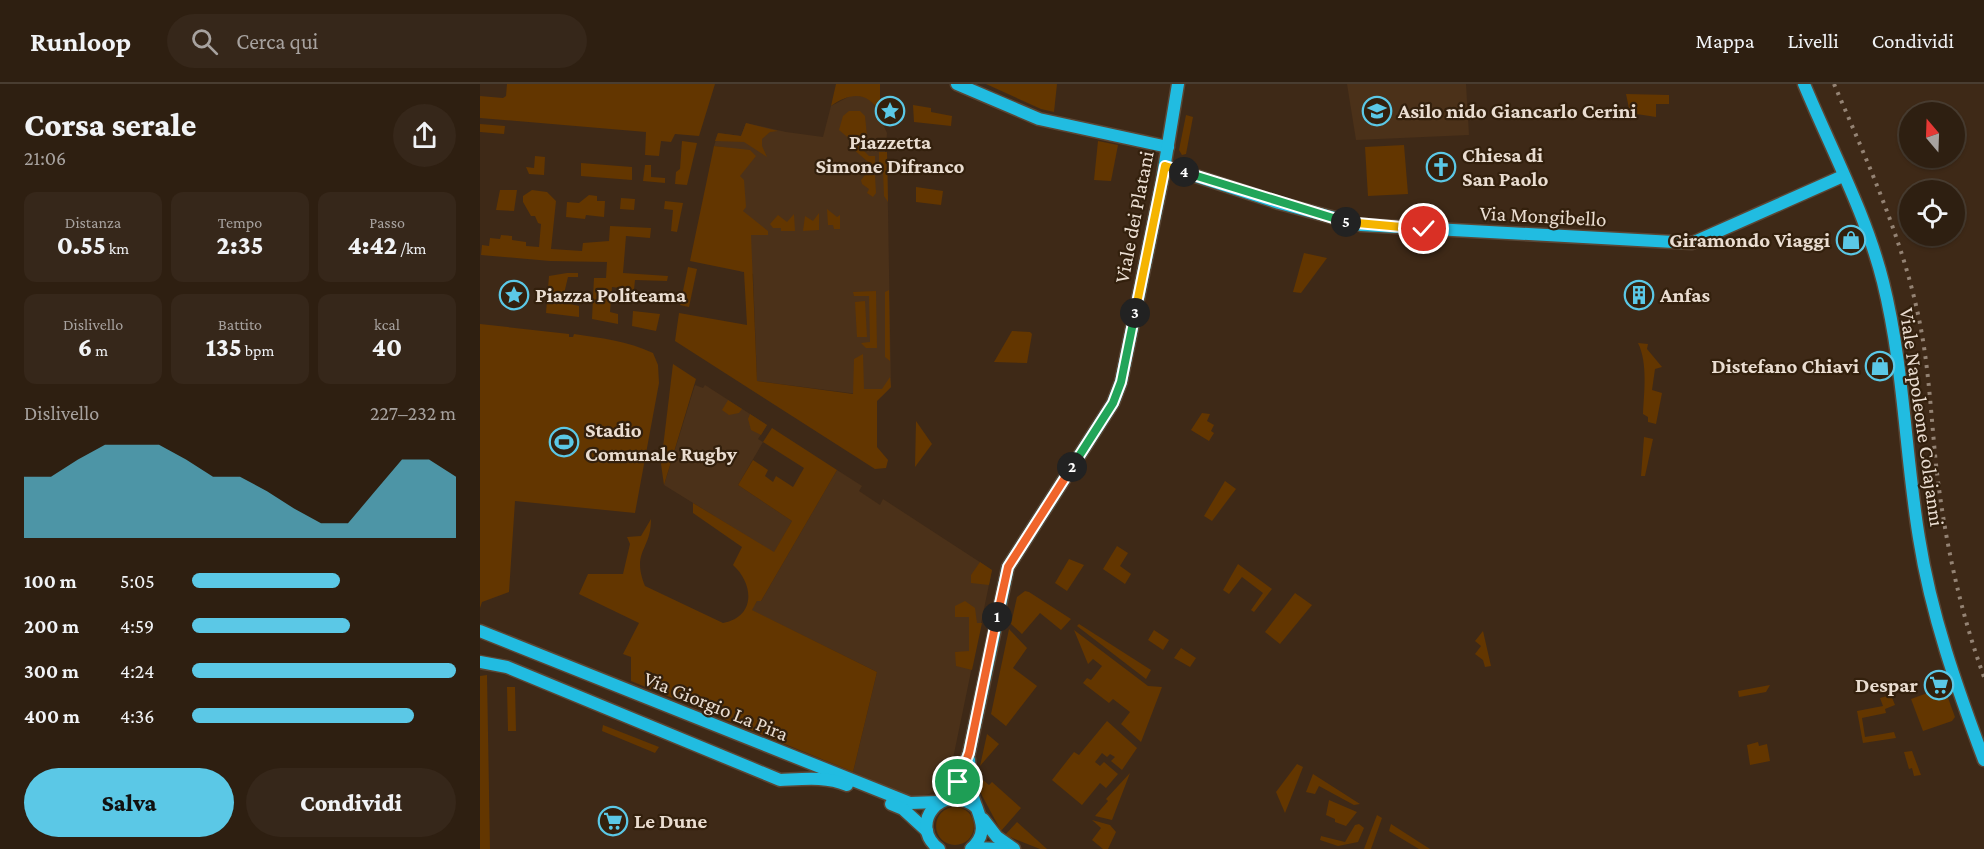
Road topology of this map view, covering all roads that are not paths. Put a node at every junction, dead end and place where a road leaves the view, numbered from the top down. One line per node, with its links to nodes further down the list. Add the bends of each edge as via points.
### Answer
1 (957, 84): 4 (street, via 1039,119)
2 (1179, 84): 4 (street, Viale dei Platani)
3 (1804, 84): 6 (street, Viale Napoleone Colajanni)
4 (1168, 147): 5 (street, Viale dei Platani)
5 (1165, 166): 6 (street, Via Mongibello, via 1360,225 1692,243); 9 (street, Viale dei Platani, via 1121,382 1113,403 1008,567)
6 (1843, 176): 10 (street, Viale Napoleone Colajanni, via 1883,281 1926,580 1947,655)
7 (480, 631): 11 (street, Via Giorgio La Pira, via 910,803)
8 (480, 662): 13 (street, Via Giorgio La Pira, via 507,667 780,780 836,780 903,809)
9 (969, 753): 11 (street, via 958,782); 12 (street, via 970,782)
10 (1984, 760)
11 (942, 801): 12 (street, Via Giorgio La Pira, via 961,798); 13 (street, via 929,815)
12 (979, 811): 14 (street, via 983,829); 16 (street, via 990,831)
13 (933, 842)
14 (972, 848): 15 (street)
15 (1003, 849)
16 (1014, 849)

